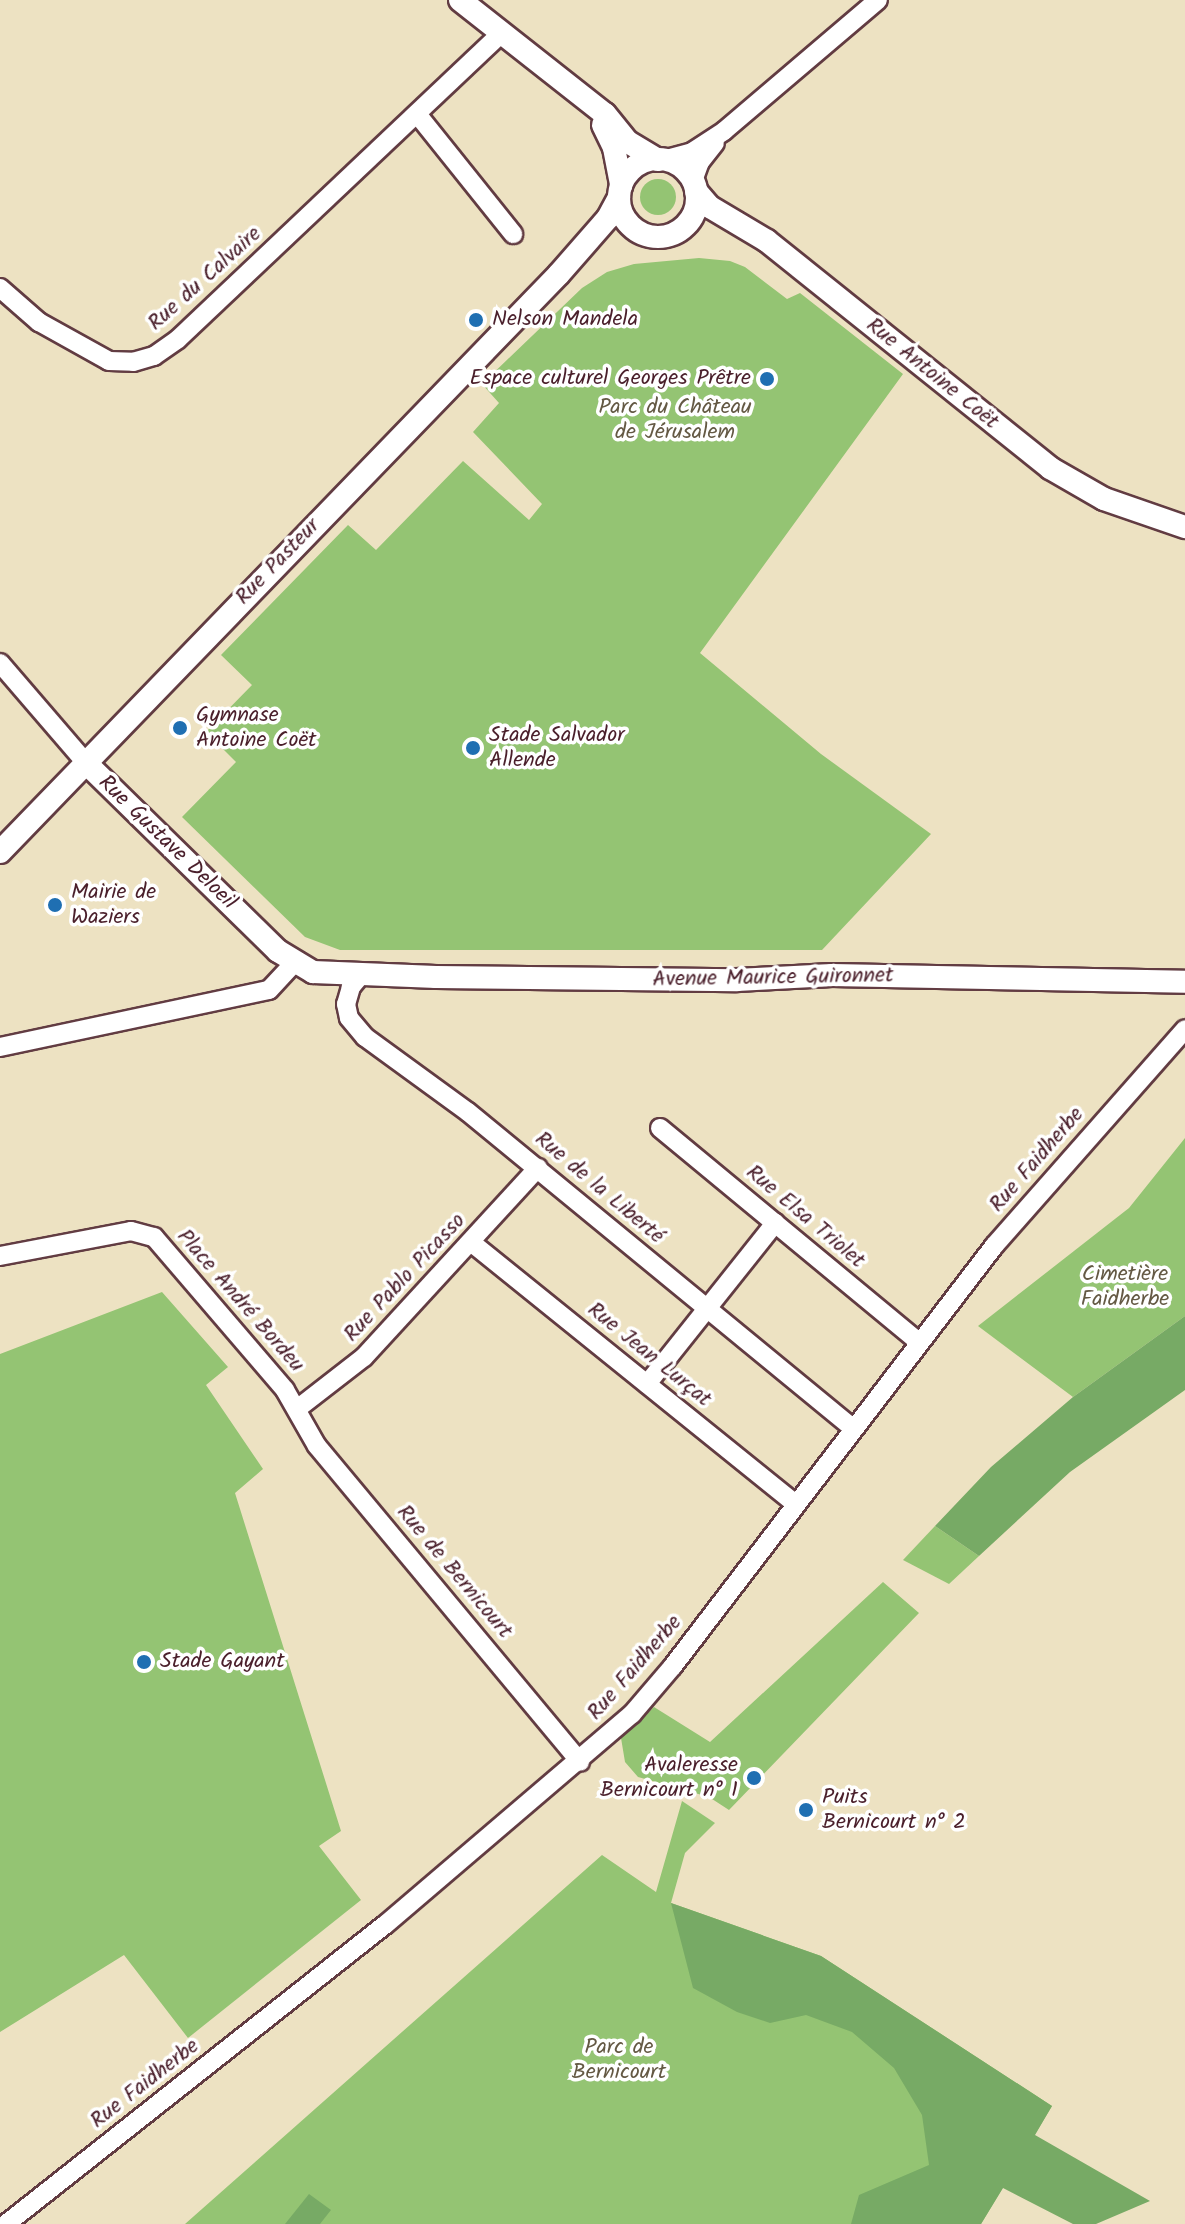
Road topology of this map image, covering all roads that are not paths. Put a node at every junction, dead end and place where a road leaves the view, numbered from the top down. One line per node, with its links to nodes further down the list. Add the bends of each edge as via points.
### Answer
1 (460, 0): 3 (street)
2 (878, 0): 6 (street)
3 (502, 33): 4 (street); 5 (street, Rue du Calvaire)
4 (587, 101): 7 (street, via 628,142); 9 (street, via 612,140)
5 (417, 114): 10 (street); 13 (street, Rue du Calvaire, via 154,356 109,361 39,322)
6 (724, 131): 7 (street, via 692,152); 8 (street, via 700,162)
7 (661, 160): 8 (street, via 681,167); 9 (street, via 636,166)
8 (694, 186): 11 (street, via 695,210 685,227 663,237); 14 (street, Rue Antoine Coët, via 710,207 767,241 1060,475 1131,511)
9 (620, 191): 11 (street, via 626,220); 12 (street, Rue Pasteur, via 608,218)
10 (513, 234)
11 (644, 235): 12 (street, Rue Pasteur, via 609,239)
12 (559, 274): 16 (street, Rue Pasteur)
13 (0, 288)
14 (1185, 527)
15 (0, 663): 16 (street, Rue Gustave Deloeil)
16 (87, 764): 17 (street, Rue Pasteur); 18 (street, Rue Gustave Deloeil)
17 (0, 852)
18 (294, 963): 19 (street, Rue Gustave Deloeil, via 313,972); 22 (street, via 269,990)
19 (361, 975): 20 (street, Avenue Maurice Guironnet, via 737,980 832,975); 24 (street, Rue de la Liberté, via 346,1004 360,1032)
20 (1185, 982)
21 (1185, 1029): 29 (street, Rue Faidherbe, via 994,1246)
22 (0, 1047)
23 (660, 1128): 25 (street, Rue Elsa Triolet)
24 (538, 1168): 26 (street, Rue Pablo Picasso); 28 (street, Rue de la Liberté)
25 (775, 1223): 28 (street); 29 (street, Rue Elsa Triolet)
26 (472, 1243): 30 (street, Rue Jean Lurçat); 31 (street, Rue Pablo Picasso, via 357,1364)
27 (0, 1256): 31 (street, Place André Bordeu, via 131,1231 148,1234)
28 (707, 1309): 30 (street); 32 (street, Rue de la Liberté)
29 (919, 1342): 32 (street, Rue Faidherbe)
30 (647, 1384): 33 (street, Rue Jean Lurçat)
31 (297, 1409): 34 (street, Rue de Bernicourt, via 317,1446)
32 (853, 1428): 33 (street, Rue Faidherbe)
33 (795, 1504): 34 (street, Rue Faidherbe, via 656,1688)
34 (580, 1762): 35 (street, Rue Faidherbe, via 386,1924)
35 (6, 2224)

